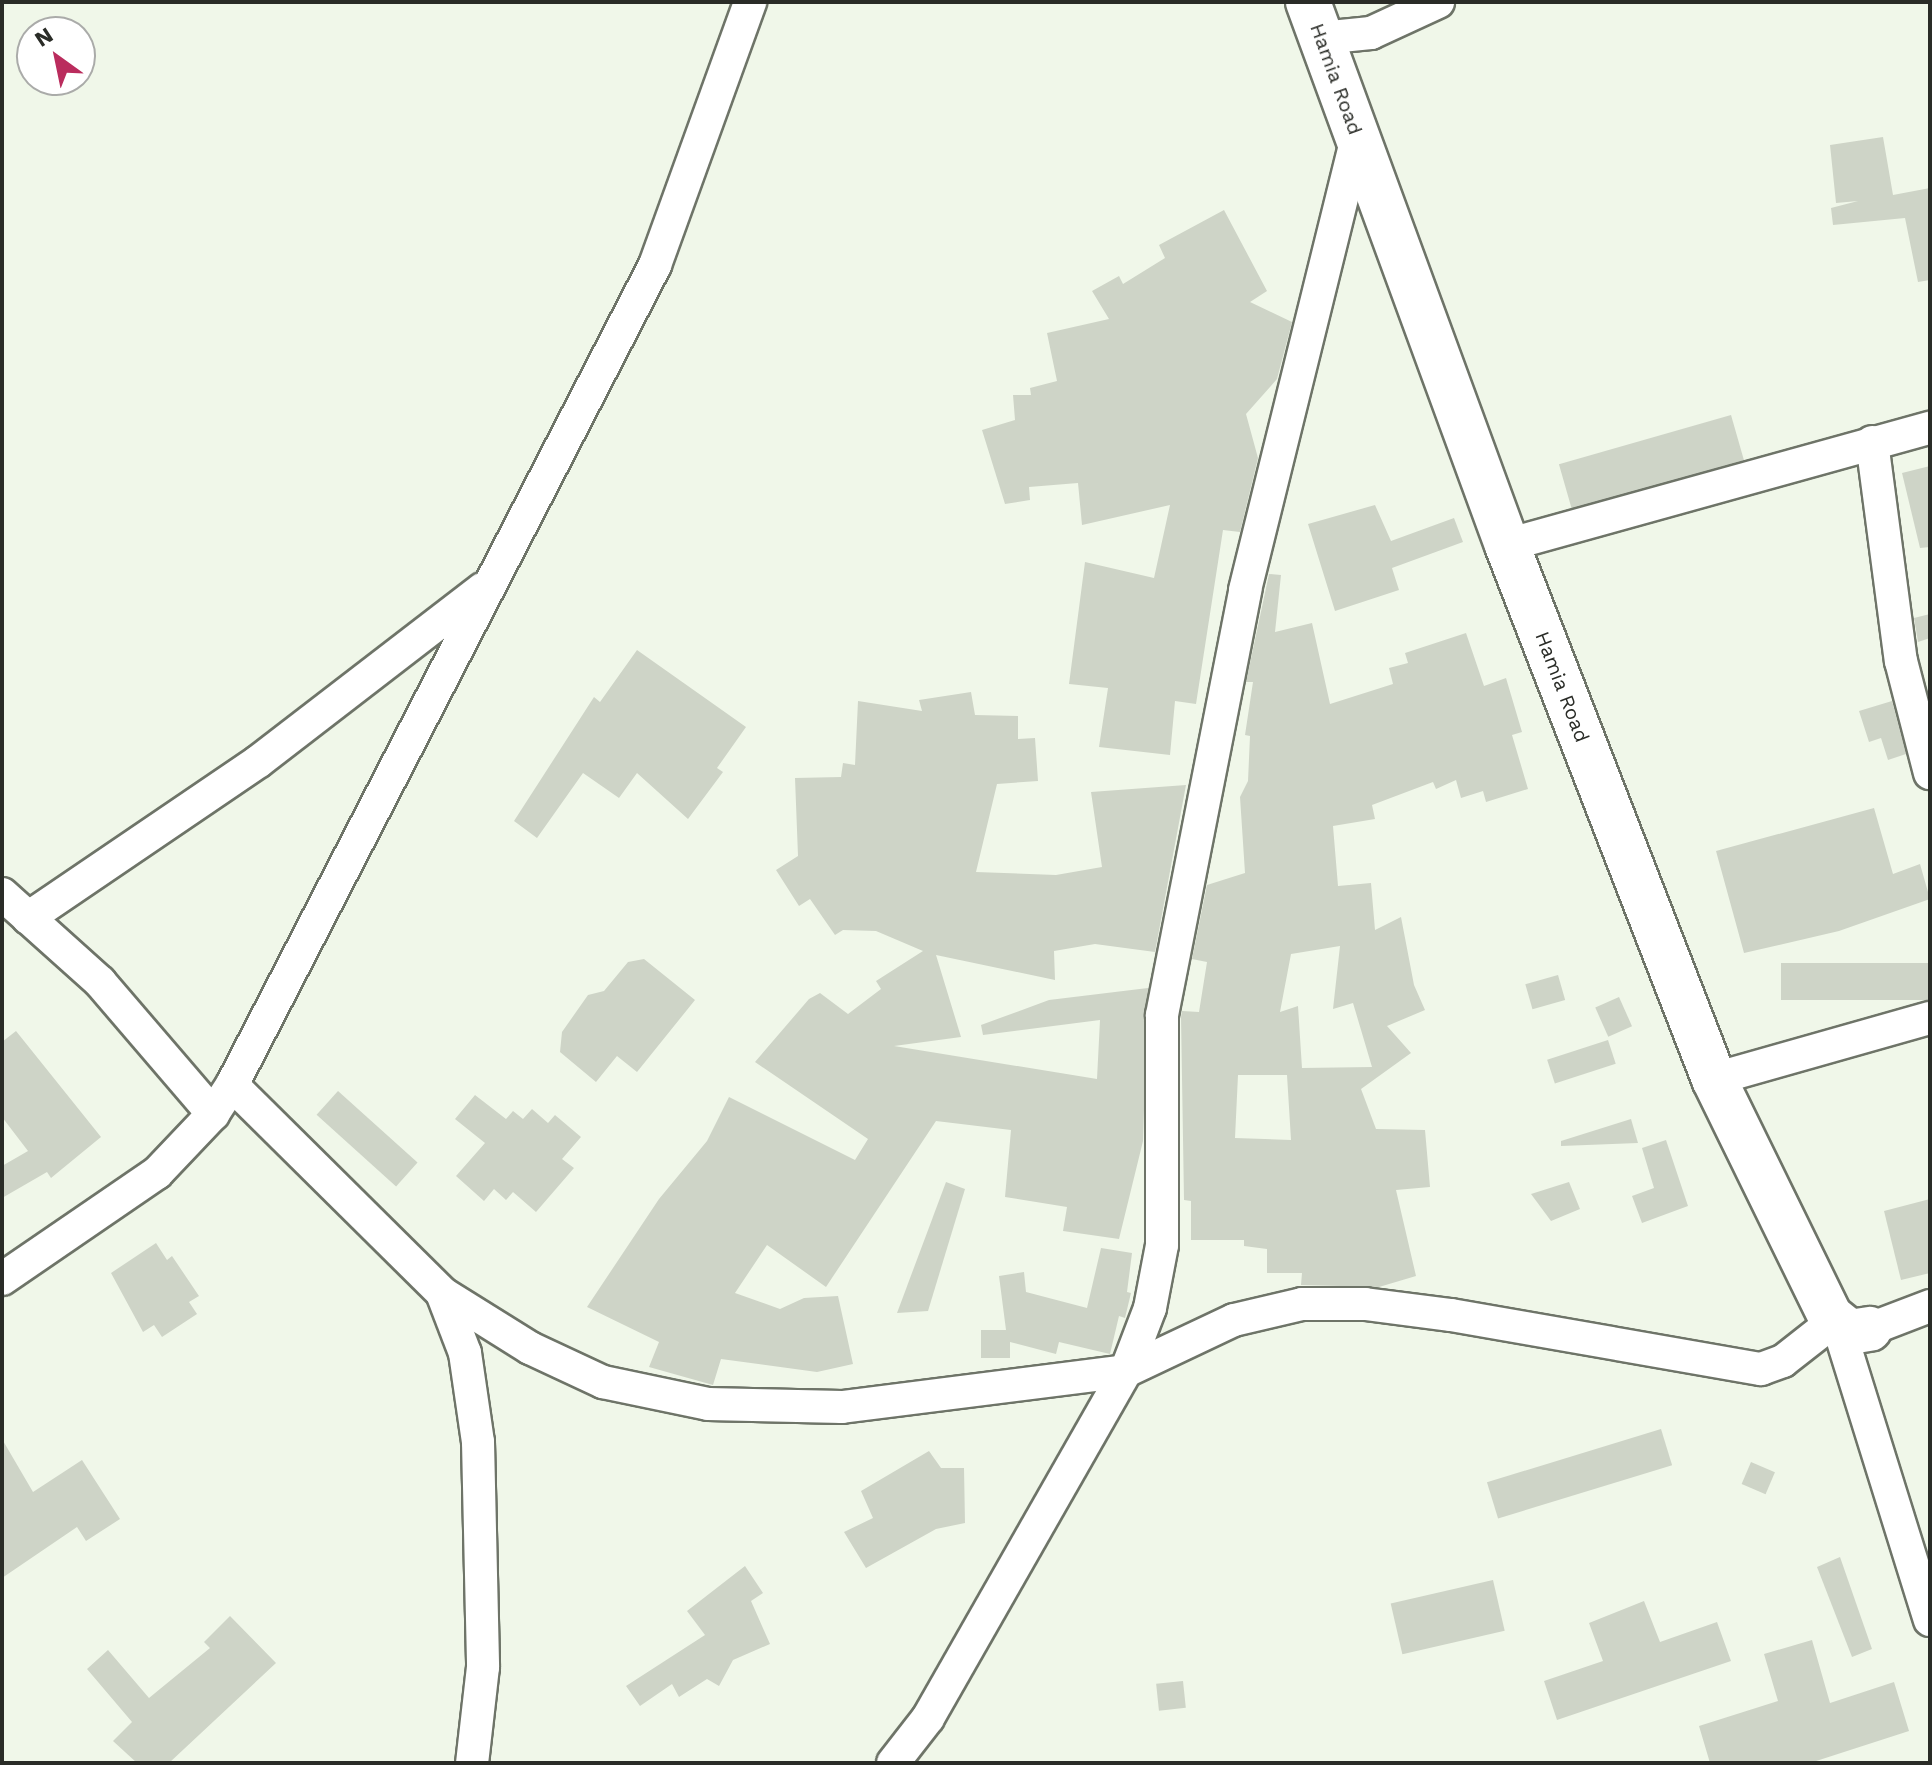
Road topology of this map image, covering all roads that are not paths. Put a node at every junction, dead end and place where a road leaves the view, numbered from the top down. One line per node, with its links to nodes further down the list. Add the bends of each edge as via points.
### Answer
1 (750, 2): 8 (street, via 655,265)
2 (1438, 2): 3 (street, via 1371,33)
3 (1314, 20): 4 (street, Hamia Road)
4 (1357, 136): 7 (street, Hamia Road); 21 (street, via 1245,590 1162,1015 1162,1245 1150,1308)
5 (1930, 428): 6 (street)
6 (1872, 442): 7 (street); 9 (street)
7 (1507, 545): 14 (street, Hamia Road)
8 (487, 585): 12 (street, via 259,761); 15 (street)
9 (1915, 658): 10 (street)
10 (1930, 773)
11 (2, 894): 12 (street)
12 (28, 918): 16 (street, via 100,982)
13 (1930, 1018): 14 (street)
14 (1714, 1079): 20 (street, Hamia Road)
15 (232, 1085): 16 (street); 18 (street)
16 (213, 1114): 17 (street, via 157,1173)
17 (2, 1279)
18 (442, 1293): 21 (street, via 530,1348 603,1382 708,1404 842,1407); 23 (street, via 465,1353 478,1442 483,1667)
19 (1930, 1306): 20 (street)
20 (1847, 1325): 21 (street, via 1761,1369 1451,1315 1365,1304 1302,1304 1234,1320); 22 (street)
21 (1126, 1371): 24 (street, via 928,1718)
22 (1930, 1620)
23 (472, 1763)
24 (893, 1763)

